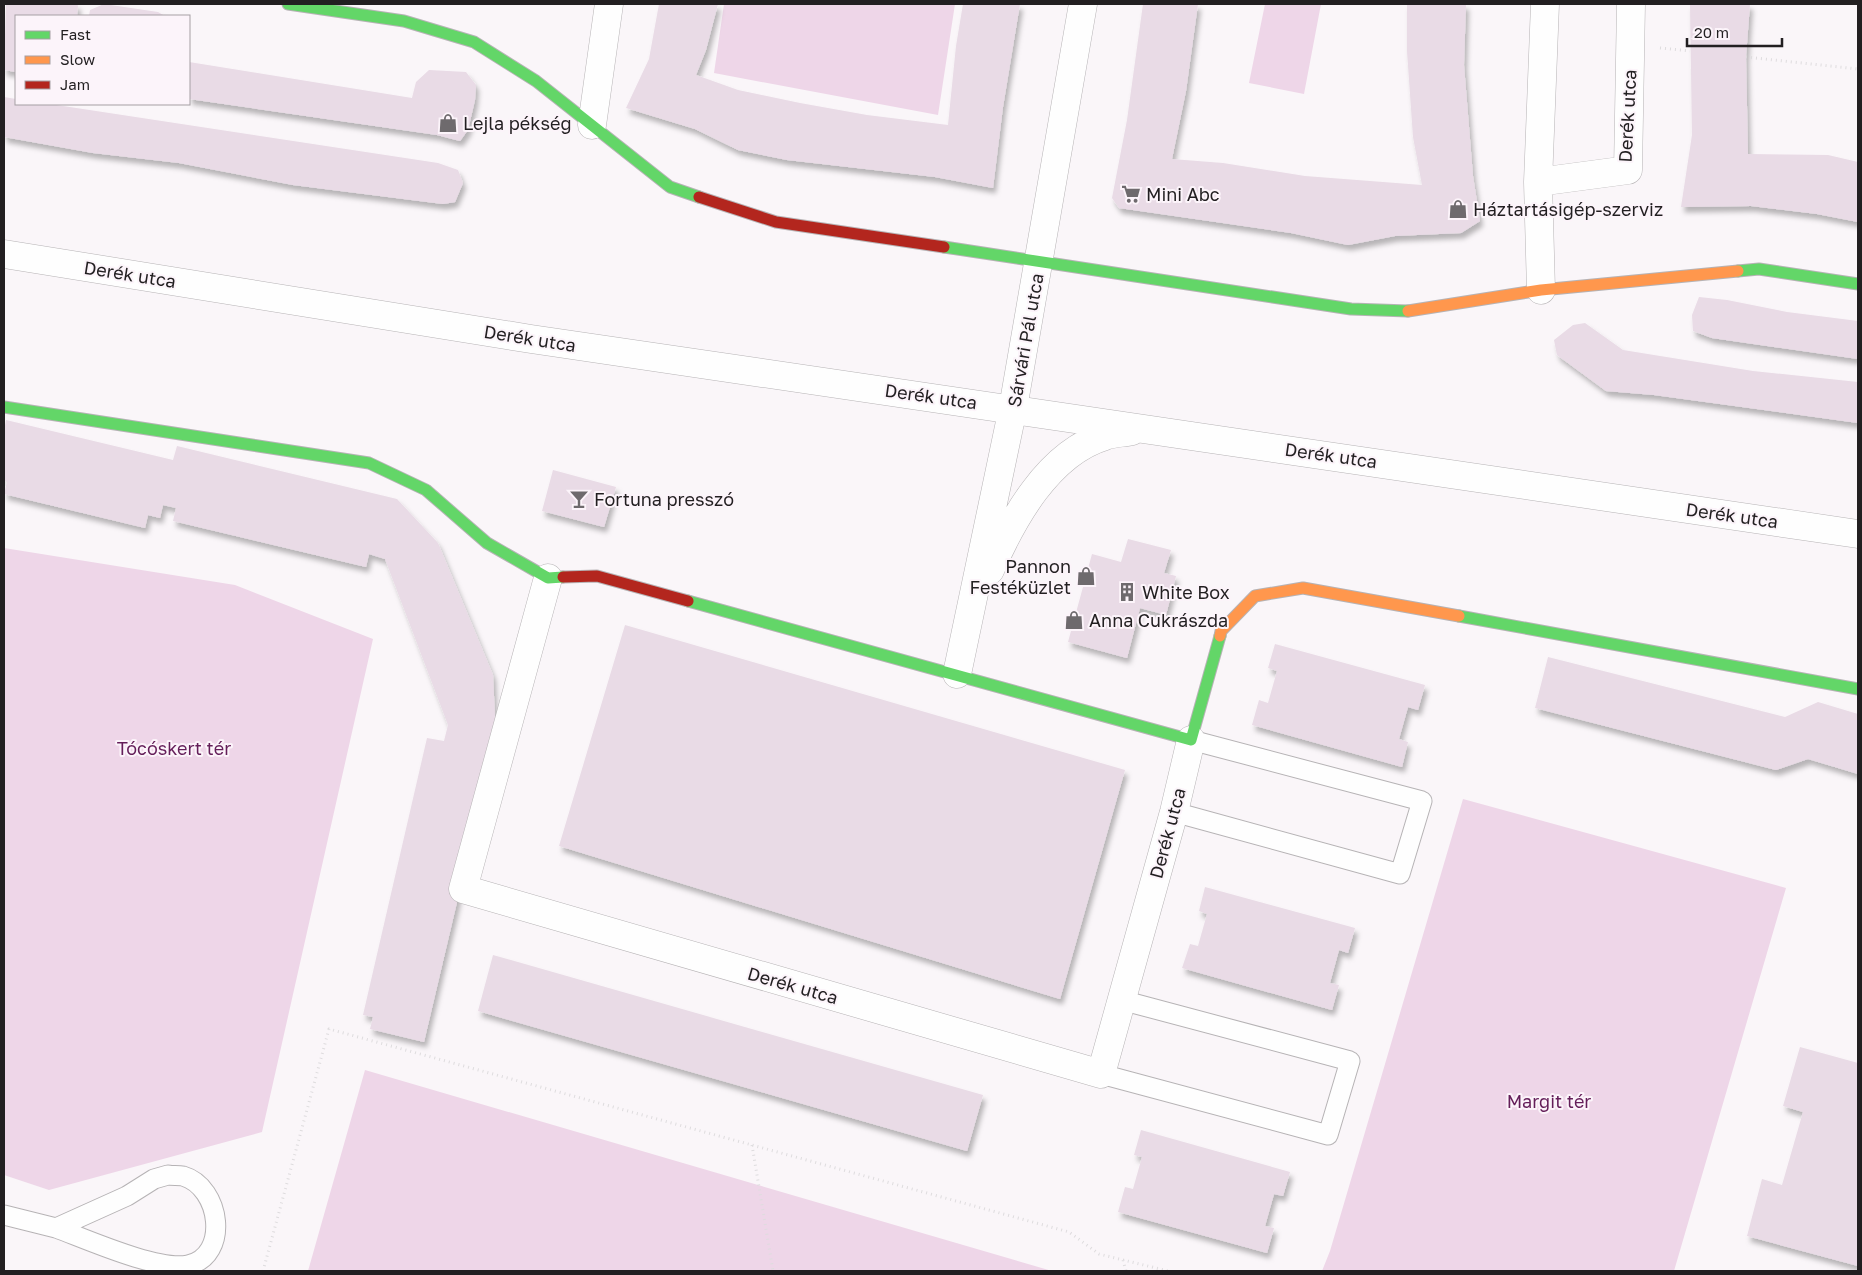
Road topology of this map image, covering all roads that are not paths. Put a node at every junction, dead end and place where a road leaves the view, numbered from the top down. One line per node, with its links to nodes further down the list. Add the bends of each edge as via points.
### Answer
1 (288, 4): 6 (street, via 404,21 474,42 536,81)
2 (609, 4): 6 (street)
3 (1083, 4): 9 (street, Sárvári Pál utca)
4 (1544, 4): 7 (street)
5 (1631, 4): 7 (street, Derék utca, via 1628,170)
6 (592, 125): 9 (street, via 670,187 776,222)
7 (1538, 182): 11 (street)
8 (4, 254): 13 (street, Derék utca, via 521,337)
9 (1039, 262): 11 (street, via 1350,309 1409,311); 13 (street, Sárvári Pál utca)
10 (1858, 284): 11 (street, via 1759,269)
11 (1541, 290)
12 (4, 407): 16 (street, via 369,463 426,490 487,543)
13 (1013, 408): 14 (street, Derék utca); 17 (street, Sárvári Pál utca)
14 (1148, 428): 15 (street, Derék utca); 17 (street, via 1104,436 1082,447 1046,477 1030,495 1012,526)
15 (1858, 534)
16 (548, 578): 18 (street, via 597,576); 23 (street, Derék utca, via 463,889)
17 (968, 620): 18 (street, Sárvári Pál utca)
18 (957, 674): 20 (street)
19 (1858, 690): 20 (street, Derék utca, via 1303,588 1255,596 1221,631)
20 (1191, 740): 21 (street, Derék utca); 21 (lane, via 1422,800 1400,874)
21 (1174, 812): 22 (street, Derék utca)
22 (1121, 1000): 23 (street, Derék utca); 23 (lane, via 1350,1061 1328,1134)
23 (1101, 1074)
24 (4, 1215): 25 (lane)
25 (56, 1228): 25 (lane, via 132,1255 189,1265 204,1256 213,1242 215,1210 208,1195 197,1184 183,1176 168,1175)

